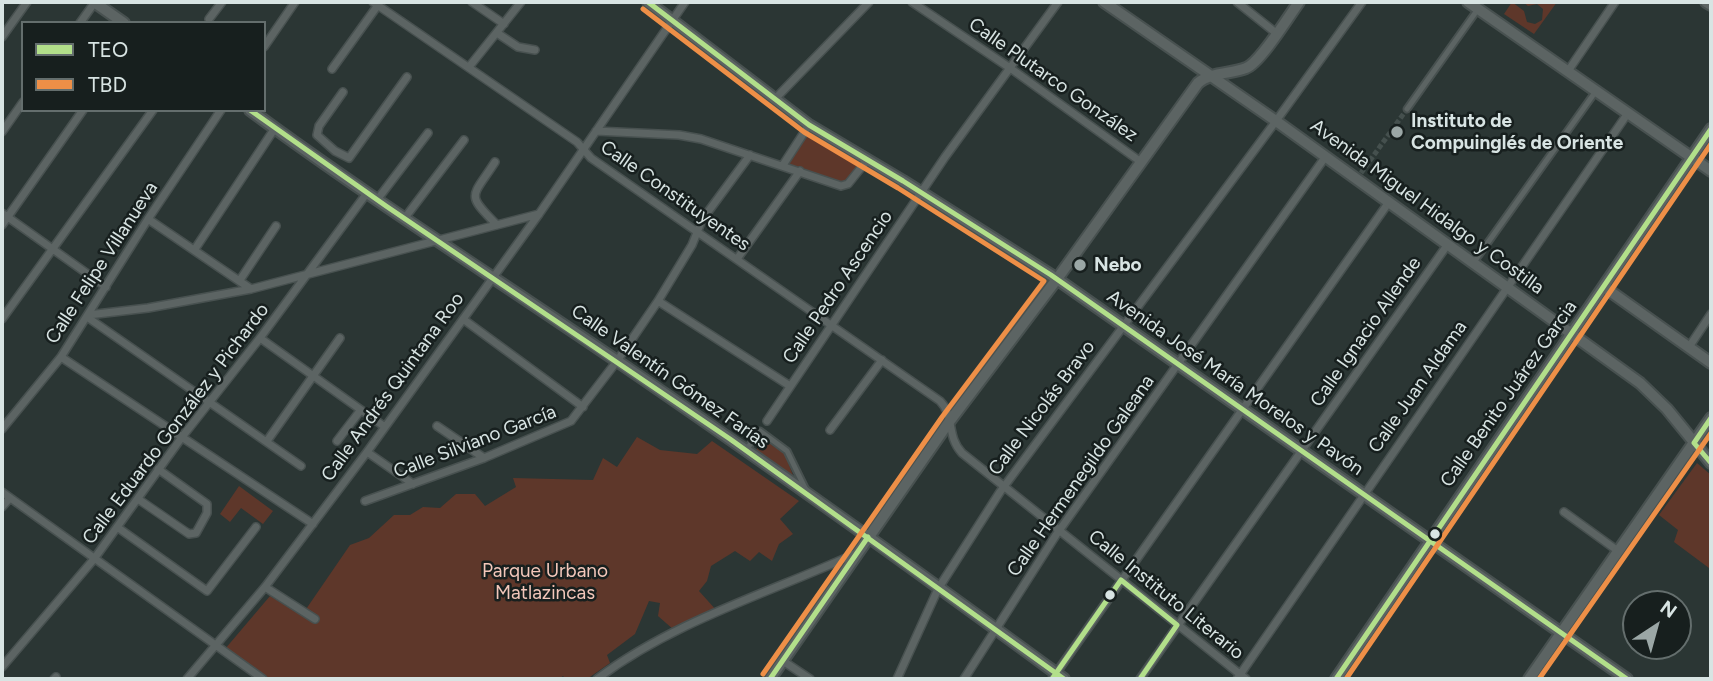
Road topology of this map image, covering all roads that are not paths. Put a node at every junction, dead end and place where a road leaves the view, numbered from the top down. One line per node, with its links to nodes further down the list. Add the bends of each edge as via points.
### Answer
1 (27, 2): 29 (street)
2 (94, 2): 24 (street); 25 (main road)
3 (222, 2): 22 (street)
4 (295, 2): 30 (street)
5 (472, 2): 26 (street)
6 (521, 2): 26 (street)
7 (648, 2): 23 (main road, Avenida José María Morelos y Pavón)
8 (685, 2): 23 (street, Calle Andrés Quintana Roo)
9 (869, 2): 40 (street)
10 (912, 2): 33 (street, Calle Plutarco González)
11 (1058, 2): 33 (street, Calle Pedro Ascencio)
12 (1104, 2): 37 (main road, Avenida Miguel Hidalgo y Costilla)
13 (1237, 2): 28 (street)
14 (1299, 2): 28 (main road)
15 (1362, 2): 48 (street, Calle Nicolás Bravo)
16 (1468, 2): 21 (main road)
17 (1615, 2): 35 (street)
18 (1706, 2): 20 (main road)
19 (376, 4): 32 (street, Calle Constituyentes); 34 (street)
20 (1711, 5)
21 (1478, 9): 35 (main road); 42 (street)
22 (209, 19)
23 (673, 20): 40 (main road, Avenida José María Morelos y Pavón); 52 (street, Calle Andrés Quintana Roo)
24 (81, 21)
25 (121, 21)
26 (504, 24): 27 (street)
27 (497, 33): 31 (street, via 518,47); 32 (street)
28 (1276, 33): 37 (main road, via 1250,66)
29 (2, 37)
30 (266, 44)
31 (535, 50)
32 (468, 67): 56 (street, Calle Constituyentes)
33 (1010, 68): 63 (street, Calle Plutarco González); 68 (street, Calle Pedro Ascencio)
34 (332, 69)
35 (1569, 71): 38 (main road)
36 (407, 76): 57 (street, via 351,156 346,158)
37 (1211, 77): 48 (main road, Avenida Miguel Hidalgo y Costilla); 63 (main road, via 1198,83)
38 (1596, 90): 47 (main road); 85 (street)
39 (343, 92): 57 (street, via 317,132)
40 (774, 100): 49 (main road, Avenida José María Morelos y Pavón)
41 (21, 105): 53 (street)
42 (1407, 109)
43 (82, 112): 73 (street)
44 (152, 112): 82 (street)
45 (220, 112): 74 (street, Calle Felipe Villanueva)
46 (253, 112): 50 (main road, Calle Valentín Gómez Farías)
47 (1628, 113): 60 (main road); 90 (street, Calle Juan Aldama)
48 (1276, 121): 59 (main road, Avenida Miguel Hidalgo y Costilla); 100 (street, Calle Nicolás Bravo)
49 (809, 125): 61 (main road, Avenida José María Morelos y Pavón); 65 (street)
50 (275, 128): 64 (main road, Calle Valentín Gómez Farías); 83 (street)
51 (1711, 130): 60 (main road, Calle Benito Juárez Garcia)
52 (596, 131): 56 (street, Calle Andrés Quintana Roo); 58 (street, via 680,135)
53 (2, 132)
54 (428, 133): 70 (street)
55 (464, 140): 75 (street)
56 (584, 149): 72 (street, Calle Andrés Quintana Roo); 79 (street, Calle Constituyentes)
57 (335, 150): 64 (street)
58 (750, 155): 65 (street); 79 (street, Calle Silviano García)
59 (1326, 156): 71 (main road, Avenida Miguel Hidalgo y Costilla); 108 (street, Calle Hermenegildo Galeana)
60 (1692, 158): 67 (main road); 92 (main road, Calle Benito Juárez Garcia)
61 (868, 159): 66 (street, via 844,186); 68 (main road, Avenida José María Morelos y Pavón)
62 (495, 162): 77 (street, via 474,198)
63 (1141, 162): 88 (main road)
64 (326, 164): 69 (main road, Calle Valentín Gómez Farías)
65 (783, 165): 66 (street)
66 (800, 171): 84 (street)
67 (1711, 172)
68 (921, 192): 88 (main road, Avenida José María Morelos y Pavón); 99 (street, Calle Pedro Ascencio)
69 (367, 193): 70 (main road, Calle Valentín Gómez Farías); 86 (street, Calle Eduardo González y Pichardo)
70 (377, 200): 75 (main road, Calle Valentín Gómez Farías)
71 (1389, 202): 81 (main road, Avenida Miguel Hidalgo y Costilla); 114 (street)
72 (539, 214): 77 (street); 87 (street, Calle Andrés Quintana Roo)
73 (5, 215): 76 (street); 82 (street)
74 (148, 219): 83 (street); 91 (street, Calle Felipe Villanueva)
75 (404, 219): 80 (main road, Calle Valentín Gómez Farías)
76 (2, 225)
77 (497, 225): 80 (street)
78 (276, 226): 89 (street)
79 (697, 232): 84 (street, Calle Constituyentes); 94 (street, Calle Silviano García)
80 (438, 240): 86 (street); 87 (main road, Calle Valentín Gómez Farías)
81 (1448, 244): 85 (main road, Avenida Miguel Hidalgo y Costilla); 128 (street, Calle Ignacio Allende)
82 (53, 250): 91 (street); 97 (street)
83 (195, 250): 89 (street)
84 (737, 258): 99 (street, Calle Constituyentes)
85 (1474, 262): 90 (main road, Avenida Miguel Hidalgo y Costilla)
86 (308, 274): 93 (street); 102 (street, Calle Eduardo González y Pichardo)
87 (493, 278): 98 (street, Calle Andrés Quintana Roo); 107 (main road, Calle Valentín Gómez Farías)
88 (1057, 279): 100 (main road, Avenida José María Morelos y Pavón); 118 (main road)
89 (240, 280): 93 (street)
90 (1507, 286): 101 (main road, Avenida Miguel Hidalgo y Costilla); 138 (street, Calle Juan Aldama)
91 (106, 287): 96 (street, Calle Felipe Villanueva)
92 (1604, 287): 101 (main road, Calle Benito Juárez Garcia); 104 (main road)
93 (251, 289): 96 (street)
94 (658, 301): 107 (street, Calle Silviano García); 111 (street)
95 (1711, 314): 104 (street)
96 (87, 316): 105 (street, Calle Felipe Villanueva); 112 (street)
97 (2, 319)
98 (463, 319): 113 (street); 120 (street, Calle Andrés Quintana Roo)
99 (832, 325): 106 (street, Calle Constituyentes); 111 (street, Calle Pedro Ascencio)
100 (1124, 325): 108 (main road, Avenida José María Morelos y Pavón); 135 (street, Calle Nicolás Bravo)
101 (1573, 333): 126 (main road, Avenida Miguel Hidalgo y Costilla, via 1648,389); 149 (main road, Calle Benito Juárez Garcia)
102 (260, 338): 110 (street); 112 (street, Calle Eduardo González y Pichardo)
103 (340, 338): 110 (street)
104 (1689, 347): 109 (main road)
105 (61, 357): 121 (street, Calle Felipe Villanueva); 123 (street)
106 (882, 360): 118 (street, Calle Constituyentes, via 944,405); 122 (street)
107 (617, 361): 113 (street, Calle Silviano García); 127 (main road, Calle Valentín Gómez Farías)
108 (1179, 363): 114 (main road, Avenida José María Morelos y Pavón); 147 (street, Calle Hermenegildo Galeana)
109 (1711, 363)
110 (313, 377): 115 (street); 124 (street)
111 (790, 386): 117 (street, Calle Pedro Ascencio)
112 (209, 401): 123 (street, Calle Eduardo González y Pichardo); 124 (street)
113 (583, 407): 130 (street, Calle Silviano García, via 559,428)
114 (1242, 408): 128 (main road, Avenida José María Morelos y Pavón); 153 (street)
115 (360, 411): 120 (street); 125 (street)
116 (1711, 418): 126 (main road)
117 (767, 421)
118 (949, 422): 135 (street, Calle Instituto Literario, via 957,447); 148 (main road)
119 (436, 426): 130 (street)
120 (385, 427): 129 (street, Calle Andrés Quintana Roo)
121 (2, 429)
122 (830, 430)
123 (182, 437): 133 (street, Calle Eduardo González y Pichardo); 144 (street)
124 (267, 441): 132 (street)
125 (337, 441)
126 (1694, 443): 131 (main road, Avenida Miguel Hidalgo y Costilla); 150 (main road)
127 (746, 450): 137 (main road, Calle Valentín Gómez Farías); 137 (street, via 760,431 788,451)
128 (1300, 450): 138 (main road, Avenida José María Morelos y Pavón); 157 (street, Calle Ignacio Allende)
129 (367, 452): 134 (street); 144 (street, Calle Andrés Quintana Roo)
130 (484, 458): 134 (street, Calle Silviano García)
131 (1711, 463)
132 (301, 466)
133 (158, 469): 140 (street, Calle Eduardo González y Pichardo); 140 (street, via 207,504 196,533 189,534)
134 (413, 484): 141 (street, Calle Silviano García)
135 (1003, 486): 147 (street, Calle Instituto Literario); 155 (street, Calle Nicolás Bravo)
136 (2, 492): 139 (street)
137 (807, 493): 148 (main road, Calle Valentín Gómez Farías)
138 (1362, 495): 149 (main road, Avenida José María Morelos y Pavón); 164 (street, Calle Juan Aldama)
139 (9, 498): 142 (street); 152 (street)
140 (138, 499): 145 (street, Calle Eduardo González y Pichardo)
141 (365, 501)
142 (2, 507)
143 (1564, 512): 150 (street)
144 (313, 524): 154 (street, Calle Andrés Quintana Roo)
145 (117, 527): 146 (street, via 207,591); 152 (street, Calle Eduardo González y Pichardo)
146 (256, 527)
147 (1060, 530): 153 (street, Calle Instituto Literario); 158 (street, Calle Hermenegildo Galeana)
148 (868, 537): 151 (main road); 155 (main road, Calle Valentín Gómez Farías)
149 (1428, 541): 159 (main road, Avenida José María Morelos y Pavón); 173 (main road, Calle Benito Juárez Garcia)
150 (1618, 551): 159 (main road)
151 (857, 552): 161 (main road); 167 (street, via 691,624)
152 (94, 559): 160 (street); 162 (street, Calle Eduardo González y Pichardo)
153 (1121, 580): 157 (street, Calle Instituto Literario); 163 (street)
154 (265, 587): 156 (street); 160 (street, Calle Andrés Quintana Roo)
155 (938, 589): 158 (main road, Calle Valentín Gómez Farías); 170 (street, Calle Nicolás Bravo)
156 (315, 619)
157 (1178, 625): 164 (street, Calle Instituto Literario); 172 (street, Calle Ignacio Allende)
158 (996, 631): 163 (main road, Calle Valentín Gómez Farías); 171 (street, Calle Hermenegildo Galeana)
159 (1560, 634): 174 (main road); 175 (main road, Avenida José María Morelos y Pavón)
160 (214, 646): 165 (street, Calle Andrés Quintana Roo); 166 (street)
161 (783, 661): 168 (main road); 169 (street)
162 (2, 667)
163 (1058, 677)
164 (1241, 678)
165 (187, 679)
166 (263, 679)
167 (597, 679)
168 (770, 679)
169 (810, 679)
170 (897, 679)
171 (964, 679)
172 (1140, 679)
173 (1336, 679)
174 (1529, 679)
175 (1627, 679)

